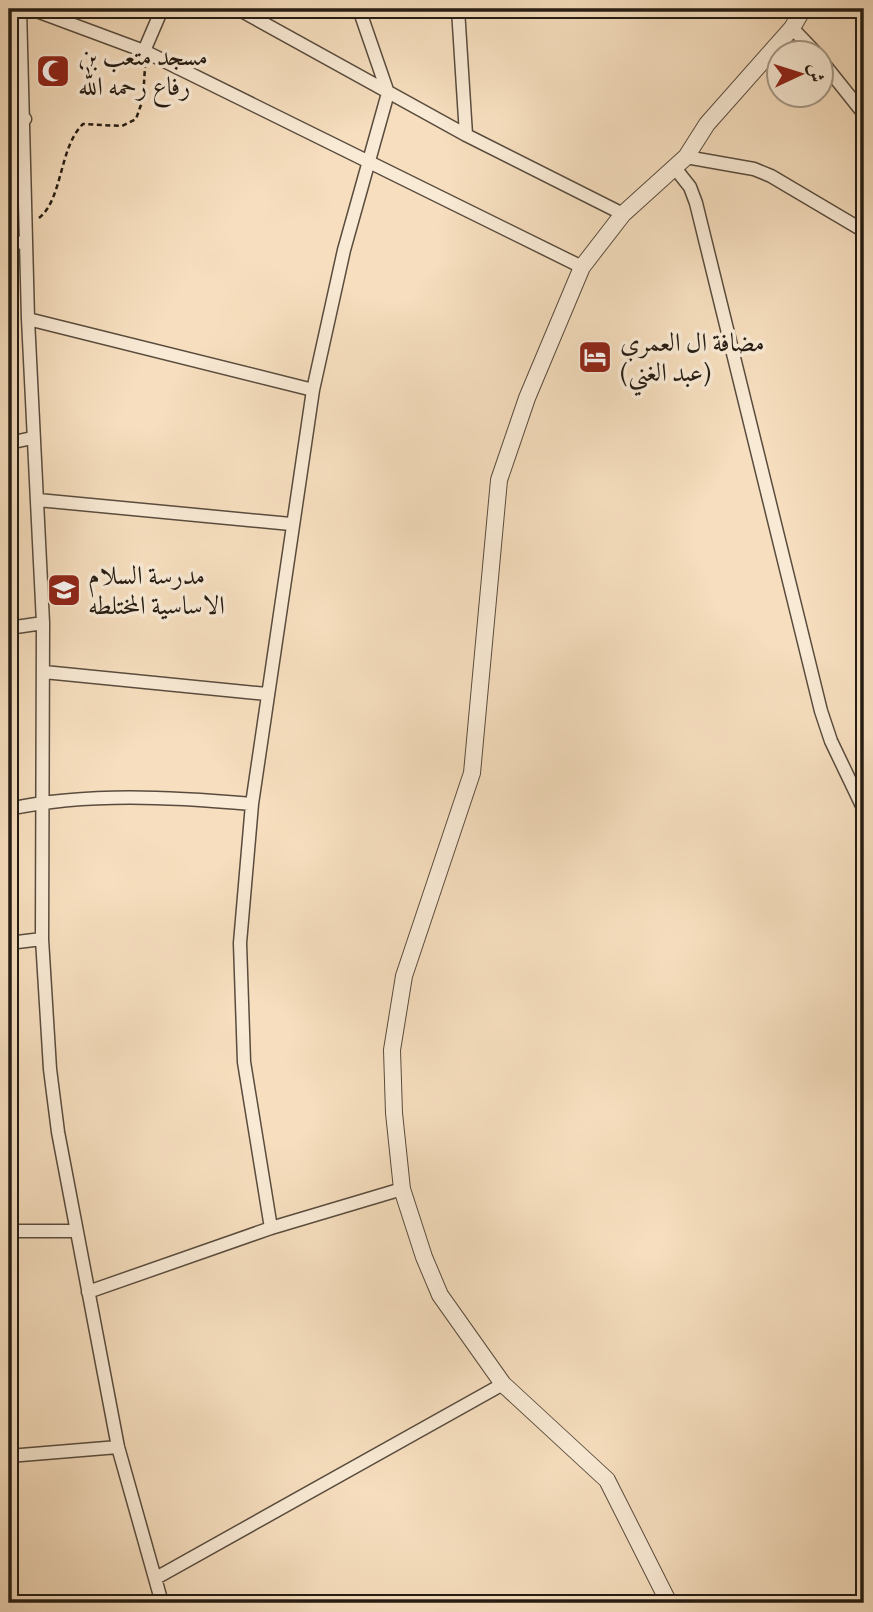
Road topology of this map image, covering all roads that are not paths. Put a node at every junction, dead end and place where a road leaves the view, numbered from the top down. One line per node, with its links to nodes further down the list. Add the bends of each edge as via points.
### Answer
1 (20, 9): 14 (street)
2 (31, 9): 10 (street)
3 (162, 9): 10 (street)
4 (238, 9): 12 (street)
5 (359, 9): 12 (street)
6 (458, 9): 16 (street)
7 (803, 9): 8 (street)
8 (792, 28): 9 (street); 18 (street, via 727,99)
9 (802, 38)
10 (144, 51): 17 (street)
11 (834, 76): 13 (street)
12 (388, 93): 16 (street); 17 (street)
13 (864, 114)
14 (25, 119): 15 (street); 21 (street)
15 (9, 123)
16 (466, 135): 19 (street)
17 (368, 160): 23 (street); 25 (street)
18 (681, 162): 19 (street); 20 (street, via 754,169); 37 (street, via 696,203 823,718)
19 (623, 214): 23 (street)
20 (864, 231)
21 (26, 241): 22 (street); 24 (street)
22 (9, 245)
23 (582, 267): 40 (street, via 527,398 499,480 474,759 404,976 396,1017 392,1077)
24 (28, 319): 25 (street); 26 (street)
25 (313, 390): 29 (street)
26 (32, 438): 27 (street); 28 (street)
27 (9, 443)
28 (38, 500): 29 (street); 30 (street)
29 (291, 524): 33 (street)
30 (43, 623): 31 (street); 32 (street)
31 (9, 628)
32 (44, 672): 33 (street); 34 (street)
33 (268, 694): 35 (street)
34 (43, 802): 35 (street, via 156,797); 36 (street); 38 (street)
35 (252, 804): 41 (street, via 240,943 240,1021 252,1126)
36 (9, 809)
37 (864, 810)
38 (42, 939): 39 (street); 43 (street, via 54,1106)
39 (9, 943)
40 (402, 1189): 41 (street); 45 (street, via 440,1295)
41 (271, 1228): 44 (street)
42 (9, 1231): 43 (street)
43 (77, 1231): 44 (street)
44 (88, 1292): 46 (street)
45 (503, 1384): 48 (street); 50 (street, via 607,1480)
46 (118, 1447): 47 (street); 48 (street)
47 (9, 1456)
48 (156, 1578): 49 (street)
49 (162, 1603)
50 (669, 1603)

